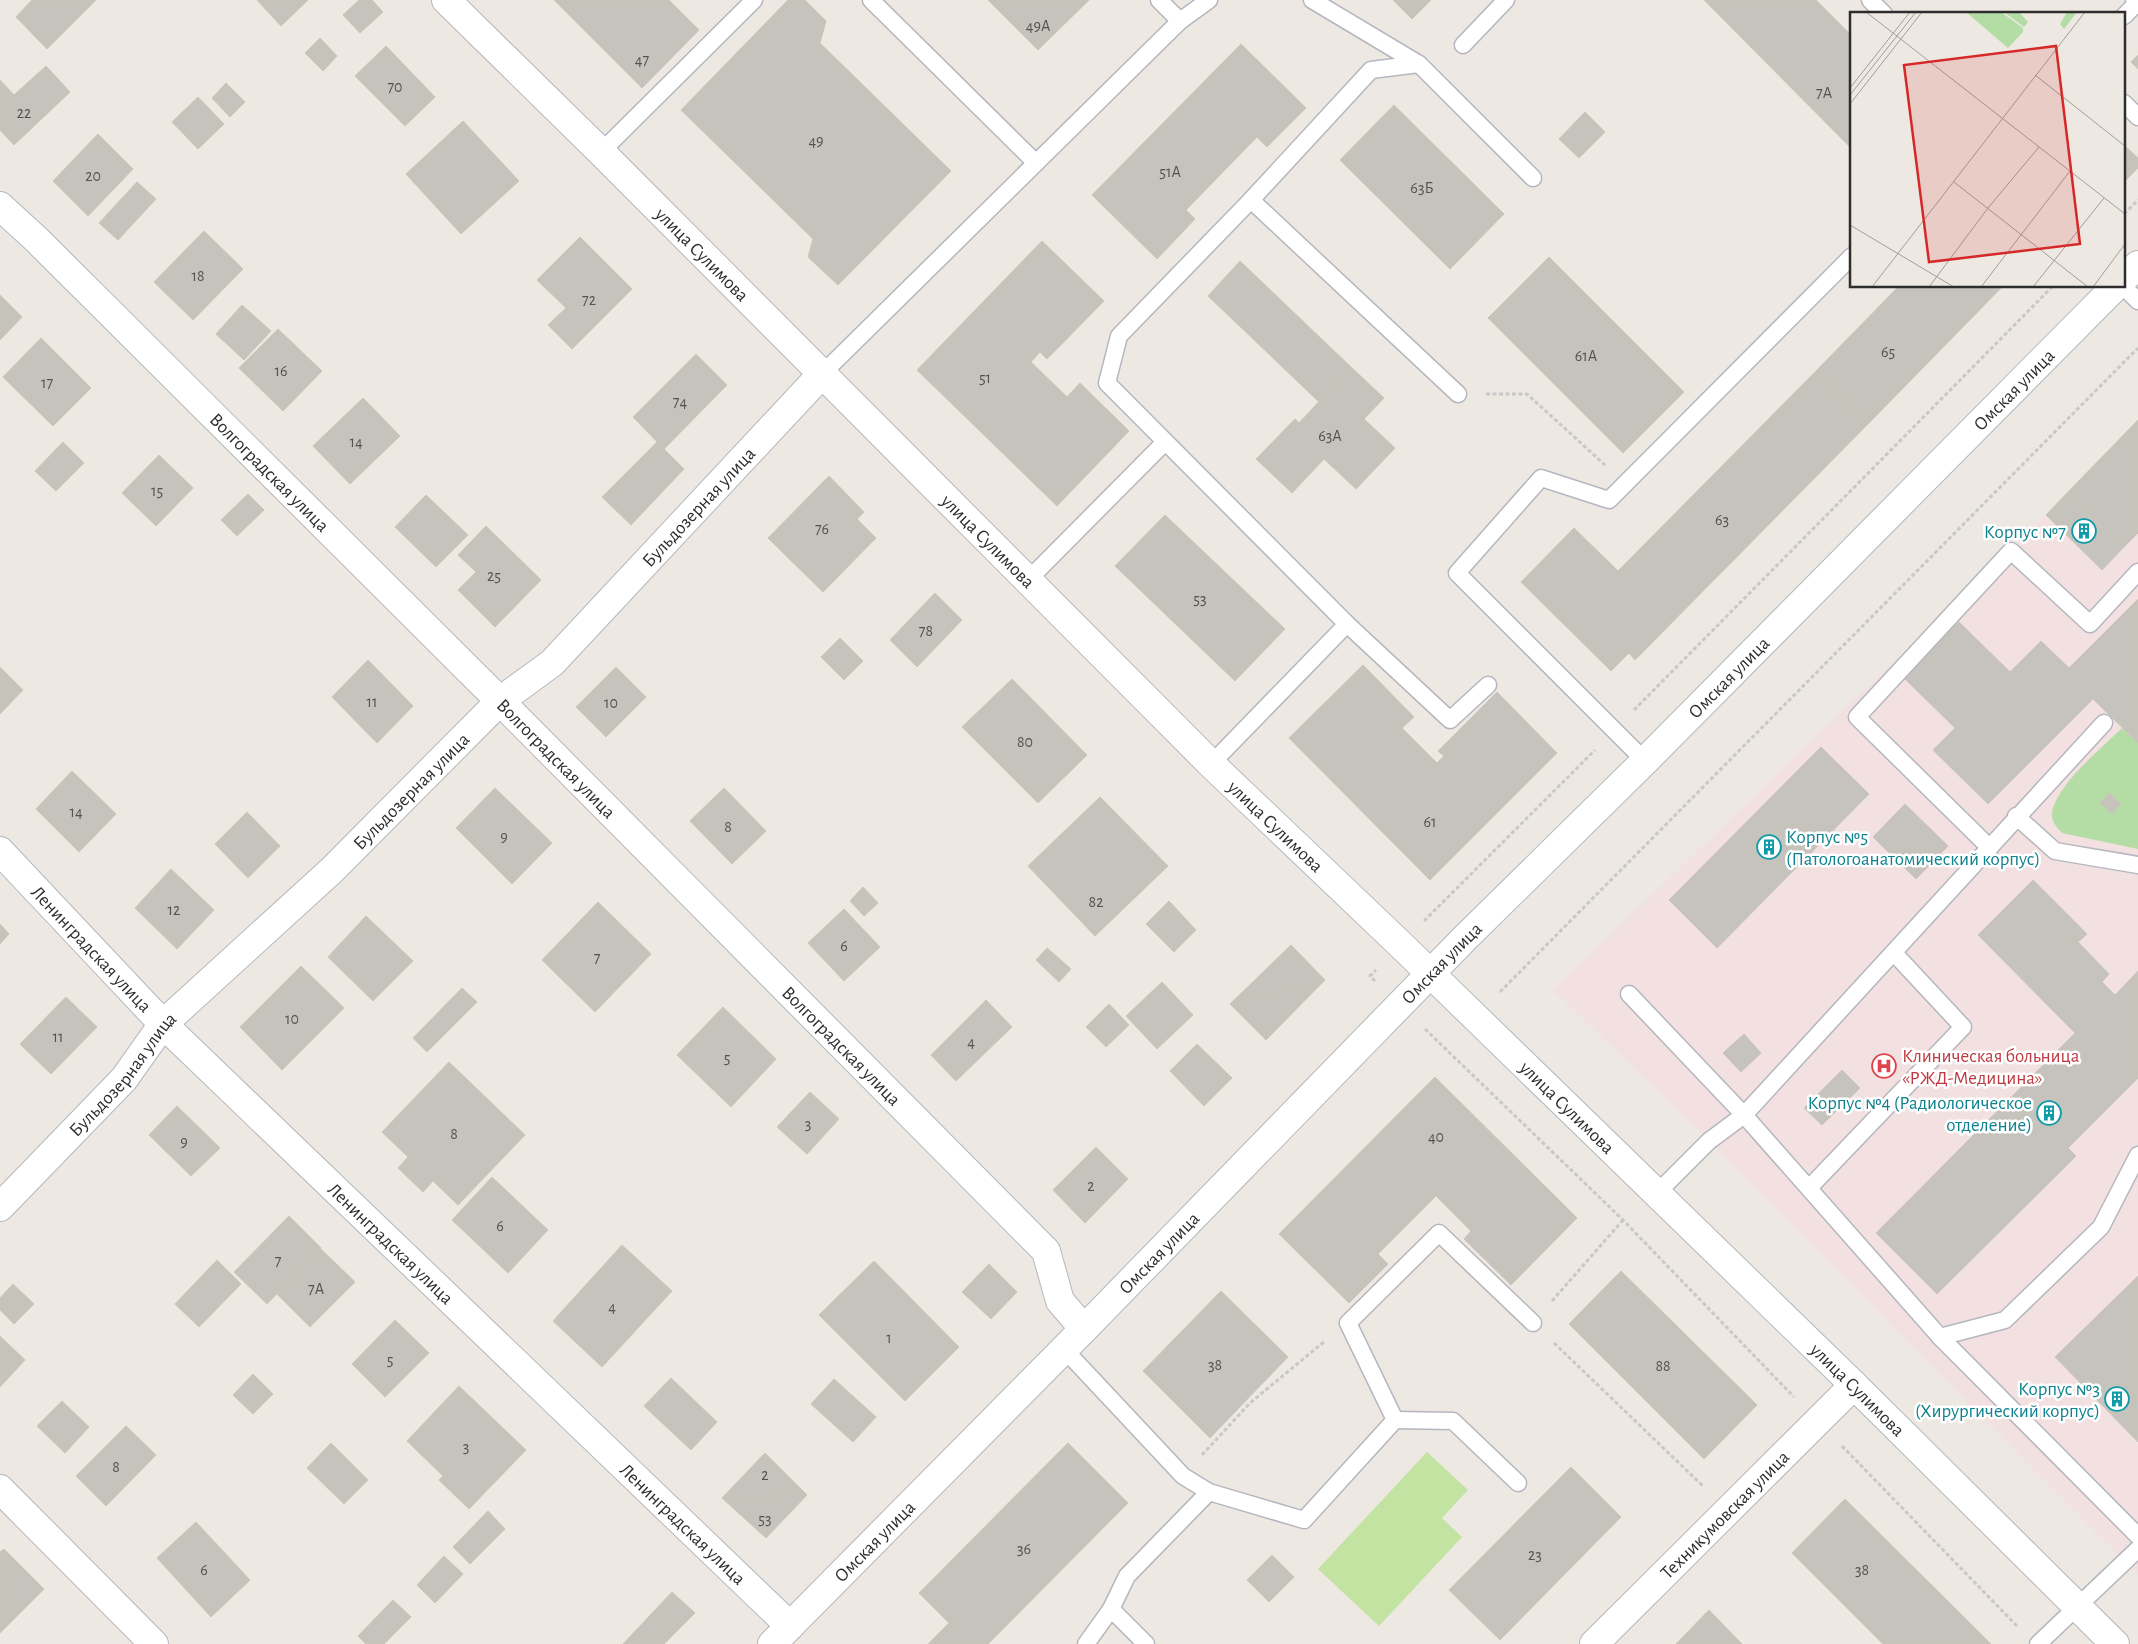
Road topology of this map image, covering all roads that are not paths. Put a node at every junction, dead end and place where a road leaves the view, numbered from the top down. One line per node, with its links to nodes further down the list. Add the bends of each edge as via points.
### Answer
1 (446, 0): 17 (street, улица Сулимова)
2 (871, 0): 18 (lane)
3 (1159, 0): 12 (lane)
4 (1209, 0): 12 (lane)
5 (1312, 0): 14 (lane)
6 (1506, 0): 13 (lane)
7 (1870, 0): 10 (lane)
8 (2134, 0): 11 (lane, via 2137,3)
9 (744, 3): 17 (lane)
10 (1882, 12)
11 (2126, 14)
12 (1180, 21): 18 (lane)
13 (1463, 45)
14 (1418, 64): 19 (lane); 20 (lane, via 1371,70)
15 (2126, 105): 16 (lane)
16 (2138, 116)
17 (601, 152): 28 (street, улица Сулимова)
18 (1036, 163): 28 (lane)
19 (1533, 178)
20 (1251, 200): 29 (lane); 30 (lane, via 1119,336 1107,383)
21 (0, 206): 35 (street, Волгоградская улица)
22 (1850, 258): 37 (lane, via 1609,500 1541,478 1458,573)
23 (2138, 265): 24 (street)
24 (2126, 276)
25 (2114, 288): 37 (street, Омская улица)
26 (2125, 288): 27 (lane)
27 (2138, 301)
28 (821, 374): 32 (street, улица Сулимова); 35 (street, Бульдозерная улица, via 552,663)
29 (1458, 394)
30 (1165, 442): 32 (lane); 33 (lane)
31 (2138, 572): 40 (lane, via 2090,624 2011,551 1857,717)
32 (1027, 580): 38 (street, улица Сулимова)
33 (1347, 624): 34 (lane, via 1450,720); 38 (lane)
34 (1488, 685)
35 (500, 701): 46 (street, Бульдозерная улица, via 332,870); 53 (street, Волгоградская улица, via 1046,1251 1060,1301)
36 (2104, 723): 39 (lane)
37 (1645, 761): 44 (street, Омская улица)
38 (1211, 764): 44 (street, улица Сулимова)
39 (2016, 816): 40 (lane); 42 (lane, via 2055,851)
40 (1990, 848): 43 (lane)
41 (0, 851): 46 (street, Ленинградская улица)
42 (2138, 866)
43 (1894, 953): 47 (lane); 49 (lane, via 1963,1028)
44 (1430, 974): 50 (street, улица Сулимова); 53 (street, Омская улица)
45 (1629, 994): 47 (lane)
46 (163, 1024): 51 (street, Бульдозерная улица, via 124,1079); 65 (street, Ленинградская улица)
47 (1744, 1115): 49 (lane); 50 (lane, via 1709,1141)
48 (2138, 1155): 54 (lane, via 2101,1227 2005,1320)
49 (1809, 1188): 54 (lane)
50 (1656, 1194): 56 (street, улица Сулимова)
51 (0, 1207)
52 (1532, 1323): 57 (lane, via 1439,1233 1348,1323)
53 (1084, 1329): 55 (street, Омская улица)
54 (1940, 1337): 61 (lane)
55 (1064, 1349): 60 (lane, via 1183,1476); 65 (street, Омская улица)
56 (1854, 1385): 63 (street, улица Сулимова); 69 (street, Техникумовская улица)
57 (1395, 1420): 58 (lane, via 1454,1421); 60 (lane, via 1304,1520)
58 (1518, 1483)
59 (0, 1488): 66 (street)
60 (1209, 1492): 64 (lane, via 1127,1576)
61 (2138, 1536)
62 (2138, 1550): 63 (lane)
63 (2078, 1607): 70 (lane); 71 (street, улица Сулимова)
64 (1111, 1609): 67 (lane); 68 (lane)
65 (781, 1635)
66 (154, 1644)
67 (1086, 1644)
68 (1146, 1644)
69 (1594, 1644)
70 (2038, 1644)
71 (2115, 1644)

